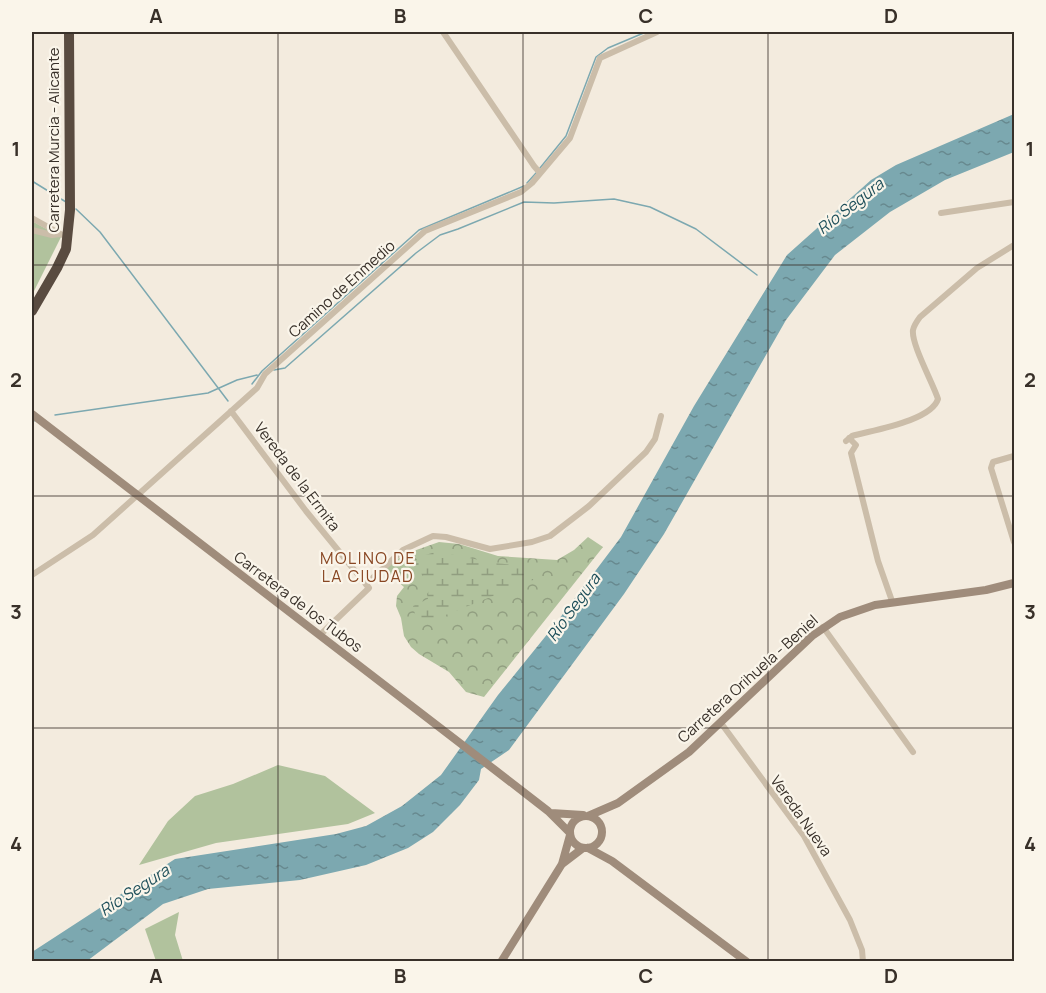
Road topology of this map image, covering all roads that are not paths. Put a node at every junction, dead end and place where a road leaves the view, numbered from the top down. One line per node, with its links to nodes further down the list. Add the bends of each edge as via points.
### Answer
1 (69, 32): 9 (highway, Carretera Murcia - Alicante, via 70,210)
2 (442, 32): 4 (street)
3 (657, 32): 4 (street, Camino de Enmedio, via 600,58 570,138)
4 (540, 173): 12 (street, Camino de Enmedio, via 521,192 424,231 265,374 257,388)
5 (1014, 202): 6 (street)
6 (941, 213)
7 (32, 218): 9 (street)
8 (32, 231): 9 (street)
9 (65, 236): 11 (highway, Carretera Murcia - Alicante, via 62,259)
10 (1014, 245): 21 (street, via 977,268 913,327 918,351 938,399 936,407 848,440 856,445 850,453)
11 (32, 311)
12 (231, 411): 16 (street, Camino de Enmedio); 20 (street, Vereda de la Ermita)
13 (32, 414): 16 (street, Carretera de los Tubos)
14 (661, 416): 20 (street, via 655,439 646,452 589,506 550,536 490,549 433,536 403,550)
15 (1014, 456): 17 (street, via 998,459 991,468)
16 (137, 496): 18 (street, Camino de Enmedio, via 83,543); 23 (street, Carretera de los Tubos)
17 (1014, 542)
18 (32, 575)
19 (1014, 583): 21 (street, Carretera Orihuela - Beniel)
20 (366, 584): 23 (street, via 369,588)
21 (892, 602): 22 (street, Carretera Orihuela - Beniel, via 858,610)
22 (823, 627): 24 (street, Carretera Orihuela - Beniel); 25 (street)
23 (320, 636): 27 (street, Carretera de los Tubos)
24 (721, 723): 26 (street, Carretera Orihuela - Beniel, via 689,752); 37 (street, Vereda Nueva, via 804,836 850,920)
25 (913, 752)
26 (618, 802): 28 (street, Carretera Orihuela - Beniel); 29 (street, Carretera Orihuela - Beniel, via 603,822)
27 (548, 811): 28 (street); 30 (street, Carretera de los Tubos)
28 (587, 816): 29 (street, via 598,820); 30 (street, via 573,822)
29 (602, 830): 31 (street)
30 (570, 834): 32 (street, via 574,844); 34 (street)
31 (600, 841): 32 (street); 33 (street)
32 (585, 848): 33 (street); 34 (street)
33 (612, 861): 36 (street)
34 (562, 864): 35 (street)
35 (501, 962)
36 (747, 962)
37 (863, 962)

